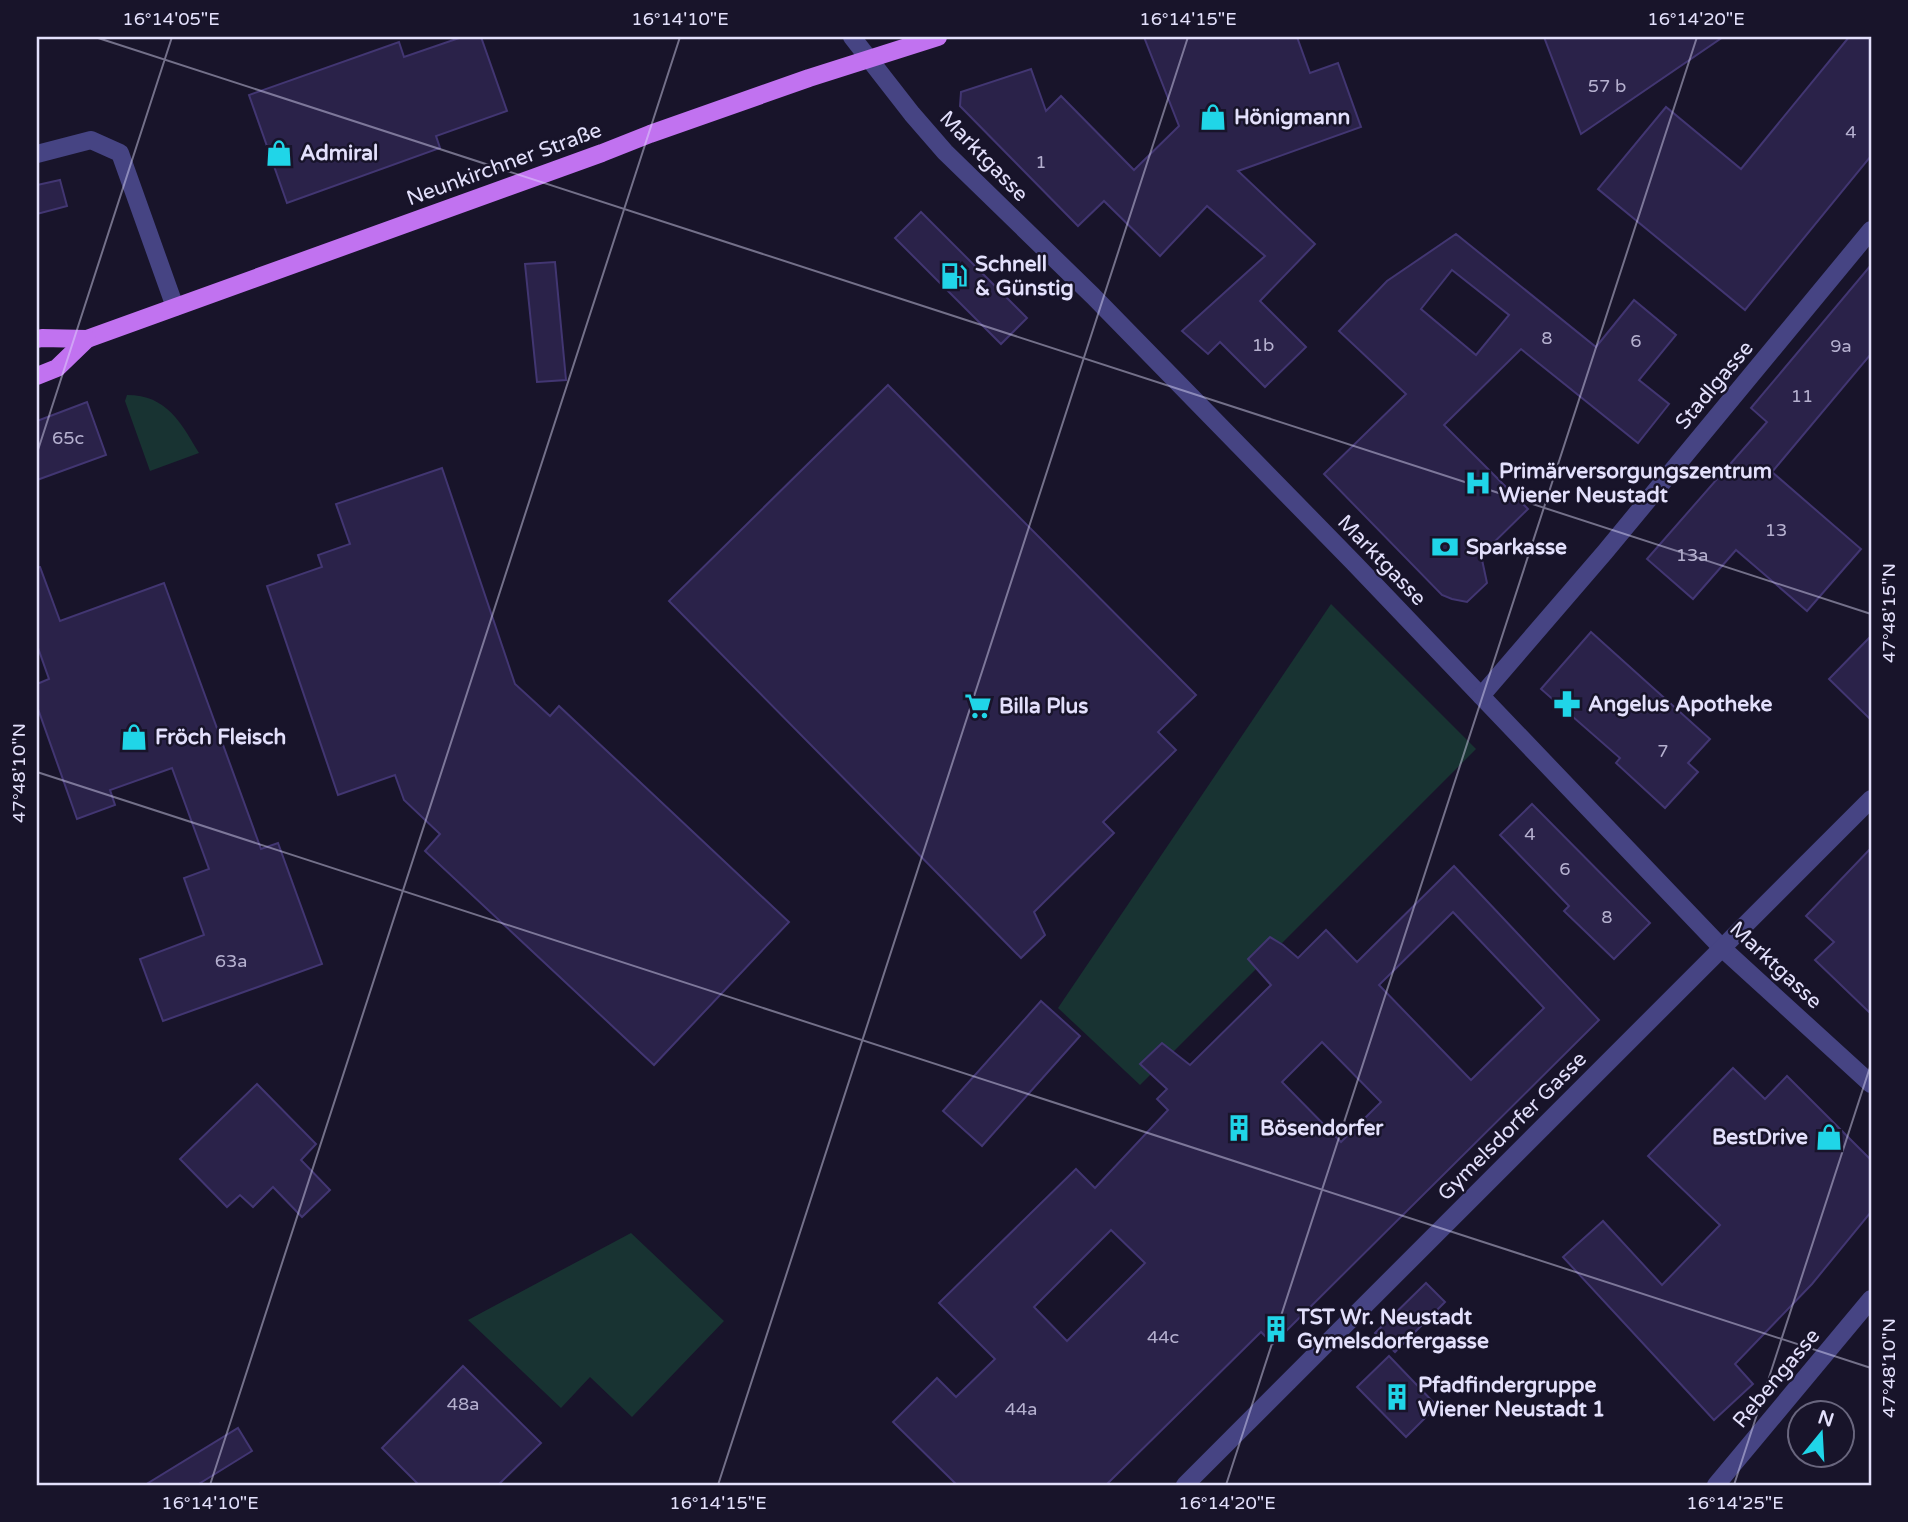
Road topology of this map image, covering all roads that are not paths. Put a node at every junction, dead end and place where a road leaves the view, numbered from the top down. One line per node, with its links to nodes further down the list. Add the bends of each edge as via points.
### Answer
1 (852, 37): 3 (street, Marktgasse)
2 (938, 37): 3 (main road, Neunkirchner Straße)
3 (869, 59): 6 (main road, Neunkirchner Straße); 10 (street, Marktgasse, via 946,152 1093,296)
4 (37, 154): 6 (street, via 91,140 120,153)
5 (1871, 230): 10 (street, Stadlgasse)
6 (176, 307): 8 (main road, Neunkirchner Straße)
7 (37, 339): 8 (main road, Neunkirchner Straße)
8 (87, 339): 9 (main road, Neunkirchner Straße, via 57,368)
9 (37, 376)
10 (1481, 696): 12 (street, Marktgasse)
11 (1871, 799): 12 (street, Gymelsdorfer Gasse)
12 (1723, 948): 13 (street, Marktgasse); 15 (street, Gymelsdorfer Gasse)
13 (1871, 1084)
14 (1871, 1299): 16 (street, Rebengasse)
15 (1185, 1485)
16 (1716, 1485)

